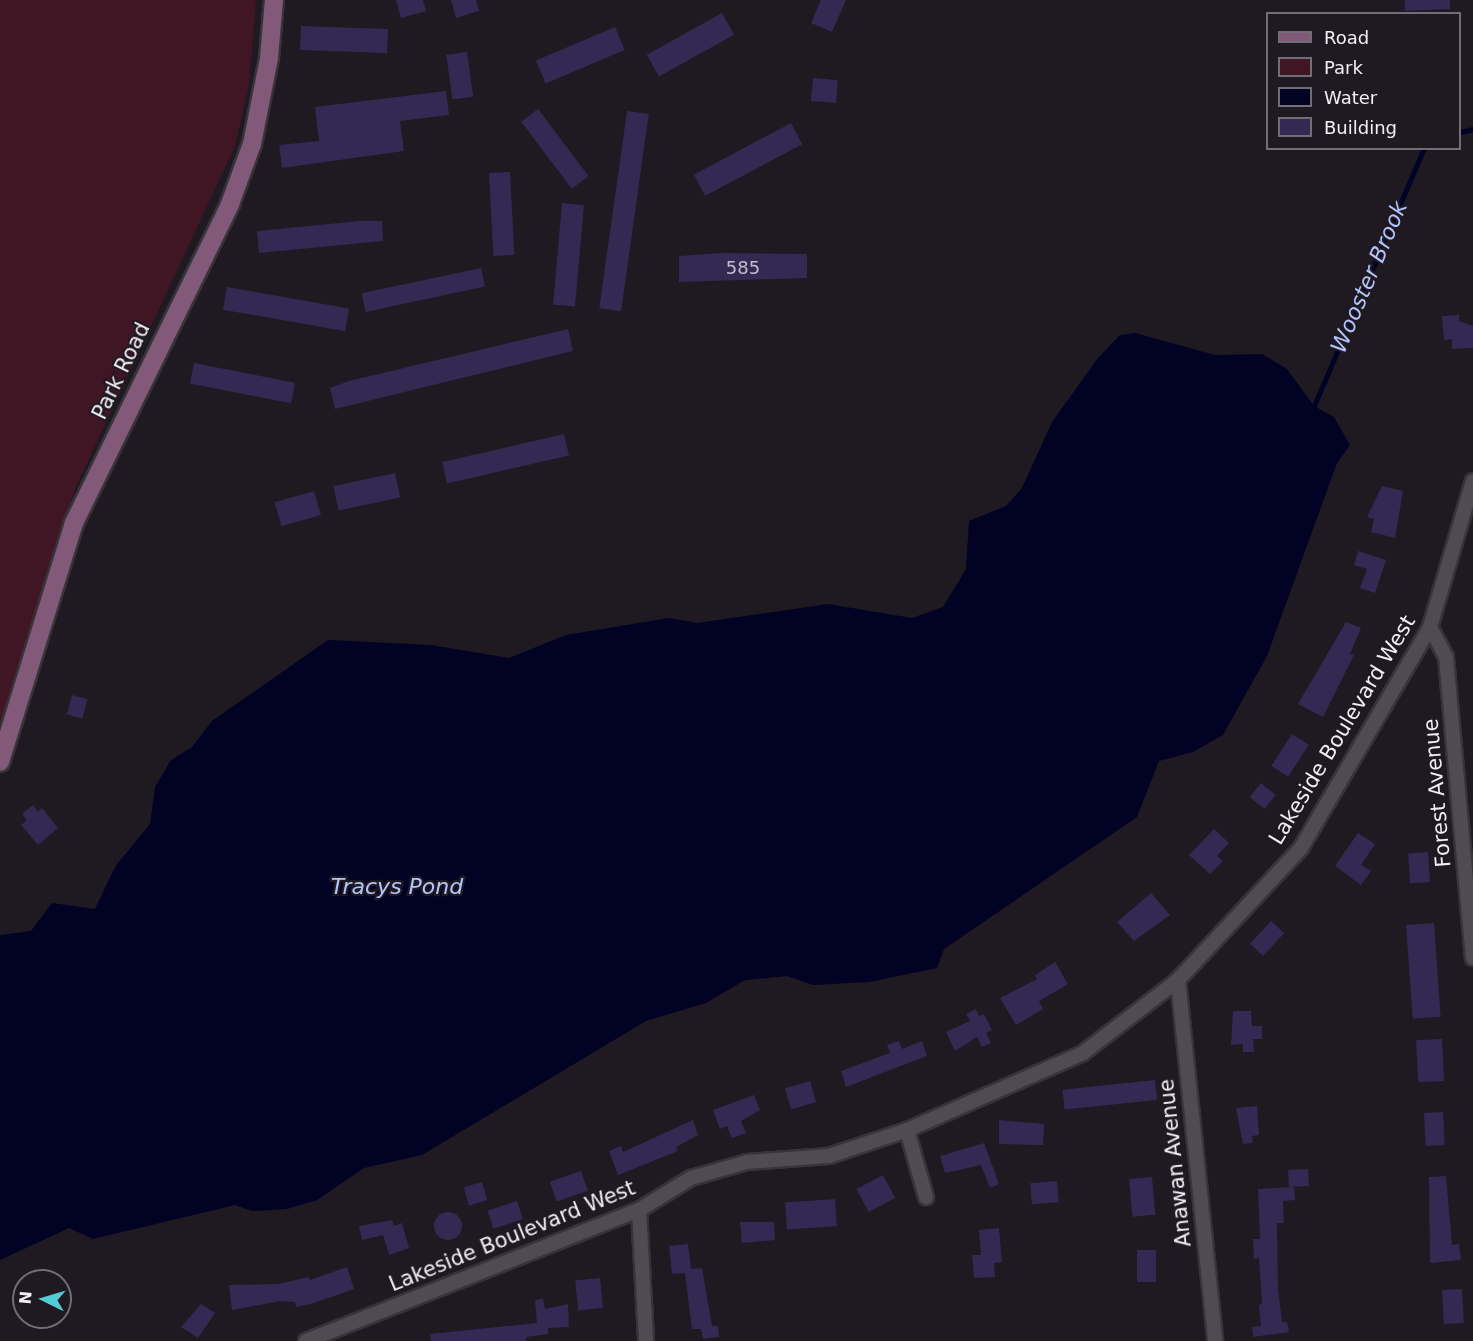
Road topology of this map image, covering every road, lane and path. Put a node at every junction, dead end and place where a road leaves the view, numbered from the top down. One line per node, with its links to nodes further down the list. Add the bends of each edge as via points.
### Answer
1 (274, 0): 4 (main road, Park Road, via 269,58 252,144 230,204 74,523)
2 (1473, 482): 3 (street, Lakeside Boulevard West)
3 (1430, 627): 6 (street, Forest Avenue, via 1446,657); 8 (street, Lakeside Boulevard West, via 1301,848)
4 (6, 734): 5 (main road, Park Road)
5 (0, 762)
6 (1470, 880): 7 (street, Forest Avenue)
7 (1473, 958)
8 (1178, 980): 9 (street, Lakeside Boulevard West, via 1083,1053); 14 (street, Anawan Avenue)
9 (907, 1130): 10 (street); 11 (street, Lakeside Boulevard West, via 829,1156 747,1161 691,1178)
10 (926, 1197)
11 (639, 1210): 12 (street, Lakeside Boulevard West); 13 (street)
12 (306, 1341)
13 (646, 1341)
14 (1215, 1341)

